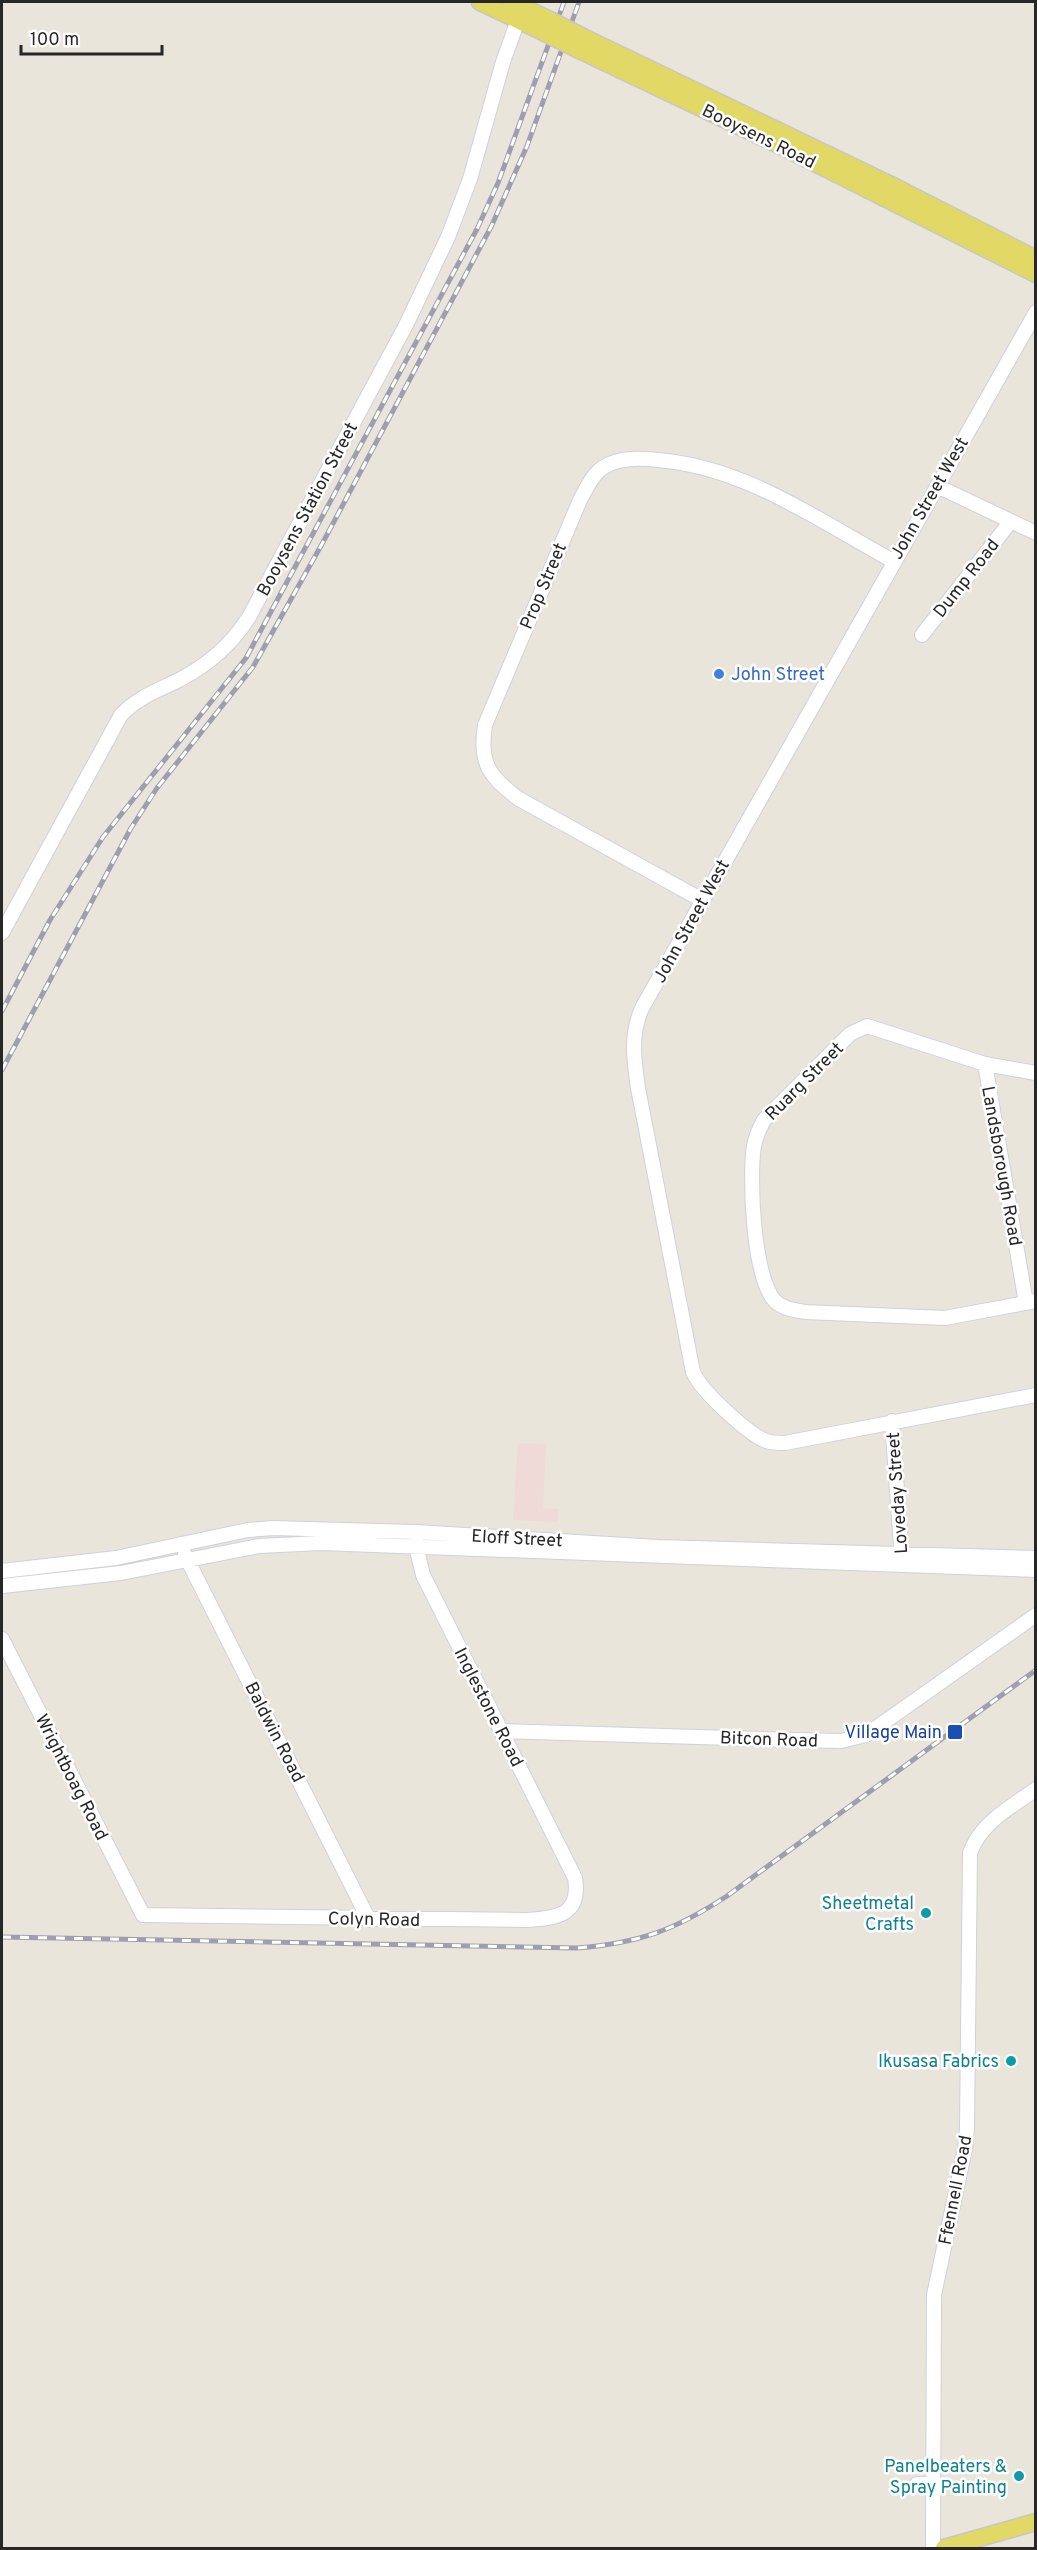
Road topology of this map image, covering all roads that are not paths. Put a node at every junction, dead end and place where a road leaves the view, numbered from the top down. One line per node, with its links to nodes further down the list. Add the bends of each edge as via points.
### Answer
1 (480, 2): 3 (main road, Booysens Road)
2 (512, 2): 4 (main road, Booysens Road)
3 (518, 20): 4 (main road, Booysens Road); 15 (street, Booysens Station Street, via 470,179 448,237 406,325 249,617 217,656 144,696 121,715)
4 (546, 26): 5 (main road, Booysens Road, bridge)
5 (581, 44): 6 (main road, Booysens Road, via 891,185); 7 (main road, Booysens Road)
6 (1035, 259)
7 (1035, 274)
8 (1035, 312): 9 (street, John Street West)
9 (937, 486): 10 (street); 12 (street, John Street West)
10 (1011, 521): 11 (street); 13 (street, Dump Road)
11 (1035, 533)
12 (893, 561): 14 (street, John Street West); 14 (street, Prop Street, via 745,480 693,463 622,460 603,467 580,500 485,725 484,759 501,786 519,799)
13 (922, 636)
14 (702, 900): 20 (street, John Street West, via 638,1017 633,1047 693,1372 703,1390 767,1441 796,1441)
15 (2, 933)
16 (985, 1064): 17 (street); 18 (street, Landsborough Road); 18 (street, Ruarg Street, via 867,1026 850,1034 770,1114 757,1133 753,1148 752,1209 756,1241 767,1289 779,1305 805,1312 945,1318)
17 (1035, 1073)
18 (1031, 1302)
19 (1035, 1395): 20 (street, John Street West)
20 (892, 1422): 23 (street, Loveday Street)
21 (416, 1539): 22 (street, Eloff Street, via 273,1528); 23 (street, Eloff Street); 25 (street, Eloff Street, via 259,1546); 33 (street, Inglestone Road, via 423,1575)
22 (178, 1546): 25 (street, Baldwin Road); 26 (street, Eloff Street)
23 (901, 1558): 24 (street, Eloff Street); 27 (street, Eloff Street)
24 (1035, 1558)
25 (189, 1560): 29 (street, Eloff Street); 37 (street, Baldwin Road)
26 (76, 1563): 28 (street, Eloff Street); 29 (street)
27 (1035, 1570)
28 (2, 1571)
29 (79, 1578): 30 (street, Eloff Street)
30 (2, 1586)
31 (1035, 1615): 33 (street, Bitcon Road, via 866,1735 856,1738 798,1740)
32 (2, 1639): 36 (street, Wrightboag Road)
33 (501, 1731): 35 (street, Inglestone Road)
34 (1035, 1789): 39 (street, Ffennell Road, via 984,1827 970,1853 967,2128 934,2295)
35 (575, 1878): 37 (street, Colyn Road, via 576,1900 561,1916 548,1919)
36 (143, 1916): 37 (street, Colyn Road)
37 (369, 1920)
38 (917, 2484): 39 (street)
39 (934, 2484): 41 (street, Ffennell Road)
40 (1035, 2522): 42 (main road)
41 (933, 2548)
42 (944, 2548)

